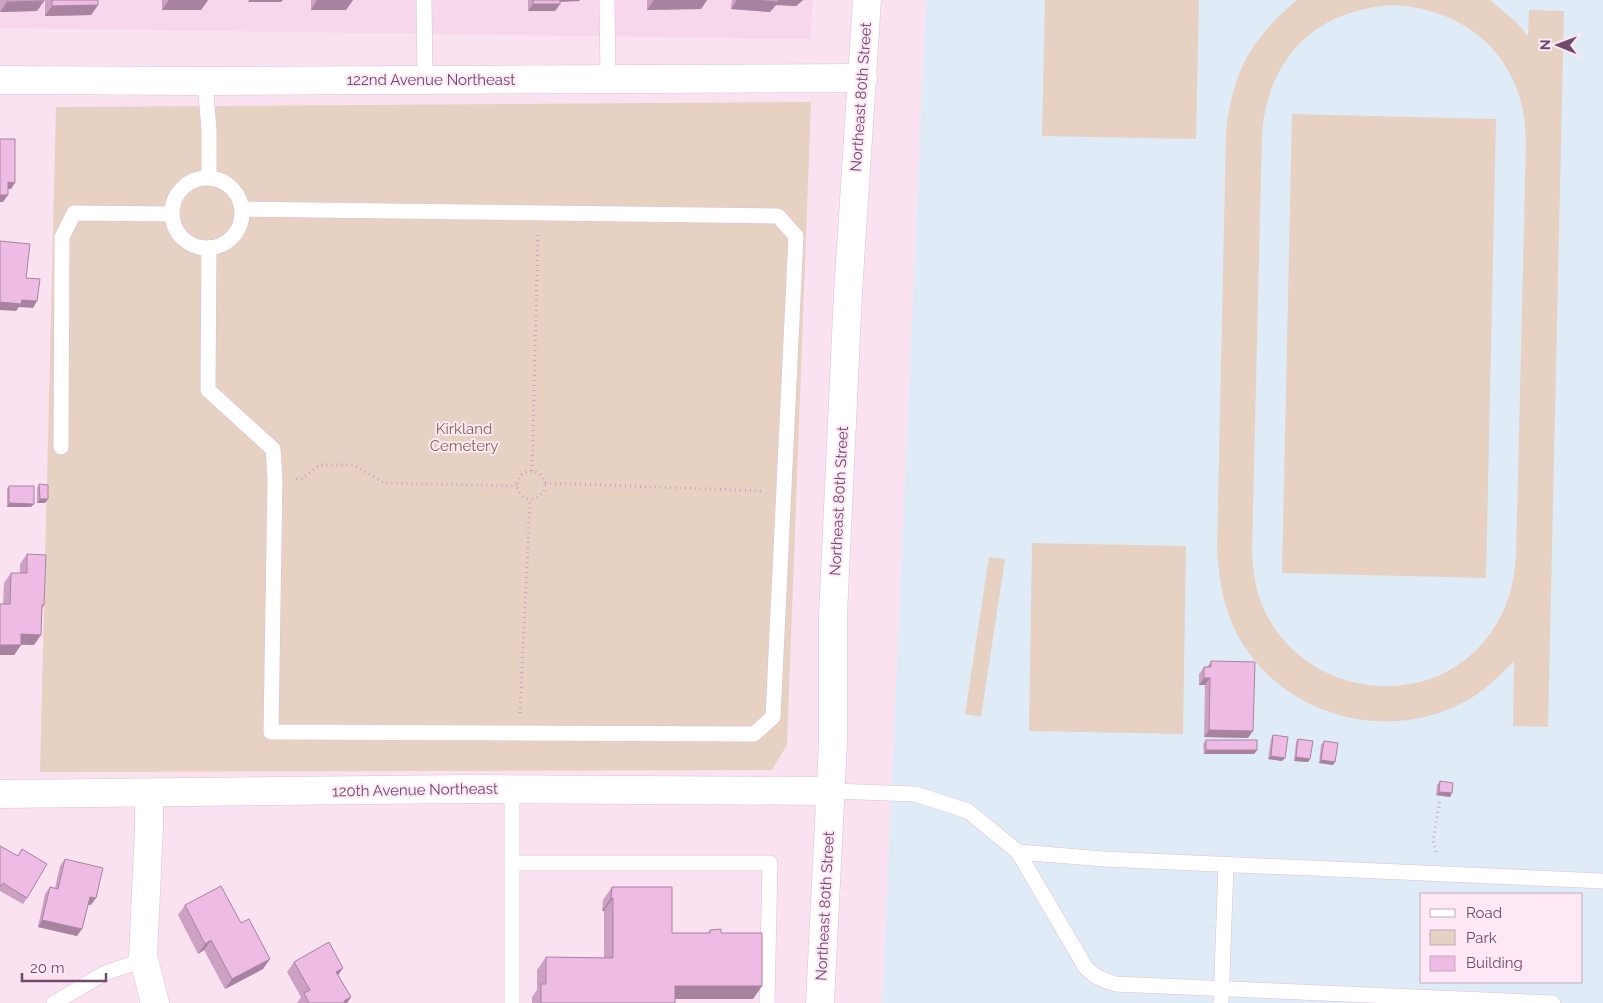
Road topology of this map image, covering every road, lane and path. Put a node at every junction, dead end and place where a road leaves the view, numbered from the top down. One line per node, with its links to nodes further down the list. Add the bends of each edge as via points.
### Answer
1 (424, 0): 6 (lane)
2 (607, 0): 7 (lane)
3 (867, 0): 4 (street, Northeast 80th Street)
4 (863, 78): 7 (street, 122nd Avenue Northeast); 23 (street, Northeast 80th Street, via 848,294 833,614)
5 (0, 80): 8 (street, 122nd Avenue Northeast)
6 (425, 80): 7 (street, 122nd Avenue Northeast); 8 (street, 122nd Avenue Northeast)
7 (608, 80)
8 (205, 81): 9 (lane)
9 (209, 177): 10 (lane, via 233,188); 12 (lane, via 183,186 174,199)
10 (242, 209): 11 (lane); 13 (lane, via 238,231 220,246)
11 (539, 213): 15 (path); 19 (lane, via 778,216 796,236)
12 (171, 214): 13 (lane, via 179,235 188,243); 14 (lane, via 74,213 62,237)
13 (209, 248): 16 (lane, via 208,390 273,449)
14 (61, 447)
15 (532, 471): 17 (path, via 541,474); 18 (path, via 519,477)
16 (275, 479): 18 (path, via 300,479 320,465 354,465 384,483); 21 (lane, via 272,732)
17 (545, 483): 19 (path); 20 (path, via 540,496)
18 (517, 486): 20 (path, via 521,494)
19 (784, 492): 21 (lane, via 773,717 754,734)
20 (530, 499): 21 (path)
21 (519, 733)
22 (512, 789): 23 (street, 120th Avenue Northeast); 25 (street, 120th Avenue Northeast); 29 (lane)
23 (831, 791): 28 (lane, via 915,794 968,811); 38 (street, Northeast 80th Street)
24 (0, 794): 25 (street, 120th Avenue Northeast)
25 (149, 794): 32 (street)
26 (1440, 799): 27 (path)
27 (1434, 840)
28 (1018, 852): 30 (lane); 33 (lane, via 1086,968 1097,977 1114,984)
29 (512, 863): 36 (lane); 37 (lane, via 770,863)
30 (1226, 865): 31 (lane); 33 (lane)
31 (1603, 880)
32 (144, 960): 34 (lane, via 105,973); 35 (street)
33 (1221, 996): 39 (lane)
34 (54, 1003)
35 (155, 1003)
36 (512, 1003)
37 (767, 1003)
38 (820, 1003)
39 (1553, 1003)

